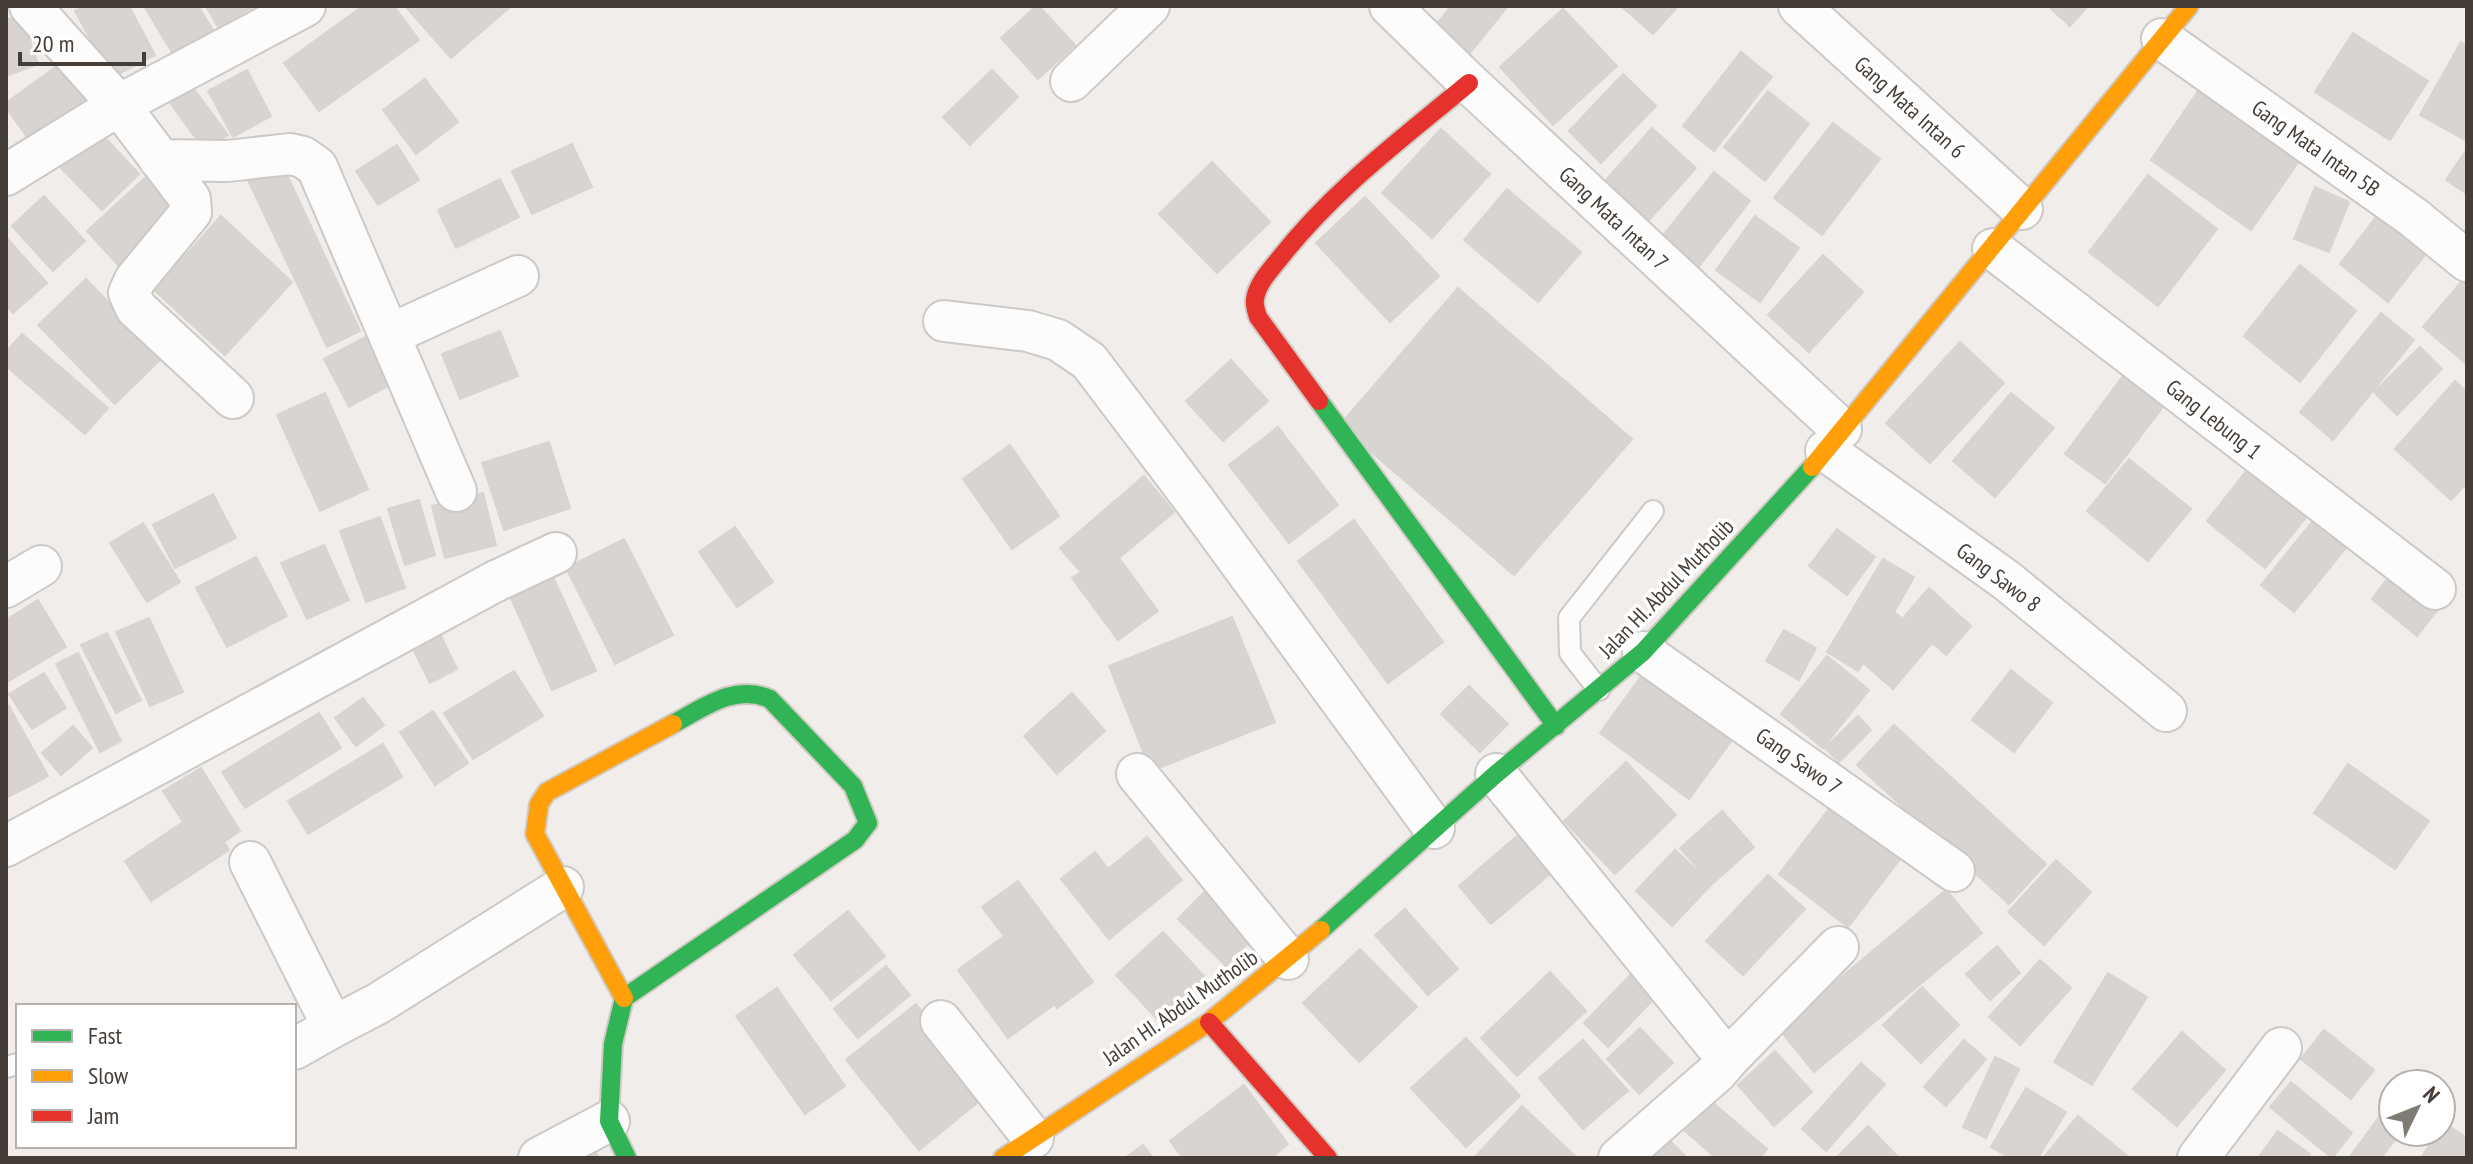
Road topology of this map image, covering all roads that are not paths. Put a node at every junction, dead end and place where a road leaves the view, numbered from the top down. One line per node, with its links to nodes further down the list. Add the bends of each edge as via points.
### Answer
1 (30, 6): 10 (street)
2 (305, 6): 10 (street)
3 (1149, 6): 8 (street)
4 (1390, 6): 9 (street, Gang Mata Intan 7)
5 (1799, 6): 13 (street, Gang Mata Intan 6)
6 (2189, 6): 7 (street, Jalan HI. Abdul Mutholib)
7 (2162, 39): 13 (street, Jalan HI. Abdul Mutholib); 15 (street, Gang Mata Intan 5B)
8 (1071, 81)
9 (1469, 83): 20 (street, Gang Mata Intan 7); 30 (street, via 1325,206 1267,275 1255,295 1255,307)
10 (119, 105): 11 (street); 12 (street)
11 (160, 160): 18 (street, via 227,161 290,154 317,167); 19 (street, via 190,199 191,212 129,293 136,308)
12 (6, 175)
13 (2022, 209): 14 (street, Jalan HI. Abdul Mutholib)
14 (1993, 249): 20 (street, Jalan HI. Abdul Mutholib); 26 (street, Gang Lebung 1)
15 (2467, 261)
16 (518, 276): 18 (street)
17 (944, 321): 33 (street, via 1028,331 1058,340 1089,361)
18 (389, 335): 21 (street)
19 (233, 398)
20 (1834, 440): 27 (street, Jalan HI. Abdul Mutholib); 29 (street, Gang Sawo 8)
21 (456, 491)
22 (1653, 511): 28 (lane, via 1569,618 1570,653)
23 (556, 553): 34 (street)
24 (41, 566): 25 (street)
25 (6, 587)
26 (2435, 589)
27 (1643, 652): 28 (street, Jalan HI. Abdul Mutholib); 36 (street, Gang Sawo 7)
28 (1599, 690): 30 (street, Jalan HI. Abdul Mutholib)
29 (2166, 711)
30 (1556, 726): 32 (street, Jalan HI. Abdul Mutholib)
31 (1137, 774): 39 (street)
32 (1496, 774): 33 (street, Jalan HI. Abdul Mutholib); 46 (street)
33 (1434, 828): 39 (street, Jalan HI. Abdul Mutholib)
34 (6, 846)
35 (250, 862): 43 (street)
36 (1954, 871)
37 (563, 887): 40 (street); 40 (street, via 535,834 539,804 547,792 723,697 744,692 770,699 853,786 868,823 855,840); 43 (street)
38 (1838, 947): 46 (street)
39 (1288, 959): 42 (street, Jalan HI. Abdul Mutholib)
40 (624, 998): 47 (street, via 613,1044)
41 (941, 1021): 48 (street)
42 (1209, 1022): 48 (street, Jalan HI. Abdul Mutholib); 49 (street)
43 (333, 1027): 44 (street)
44 (296, 1048)
45 (2281, 1048): 53 (street)
46 (1730, 1057): 52 (street)
47 (609, 1121): 50 (street); 51 (street)
48 (1018, 1148)
49 (1320, 1155)
50 (539, 1158)
51 (627, 1158)
52 (1619, 1158)
53 (2198, 1158)

